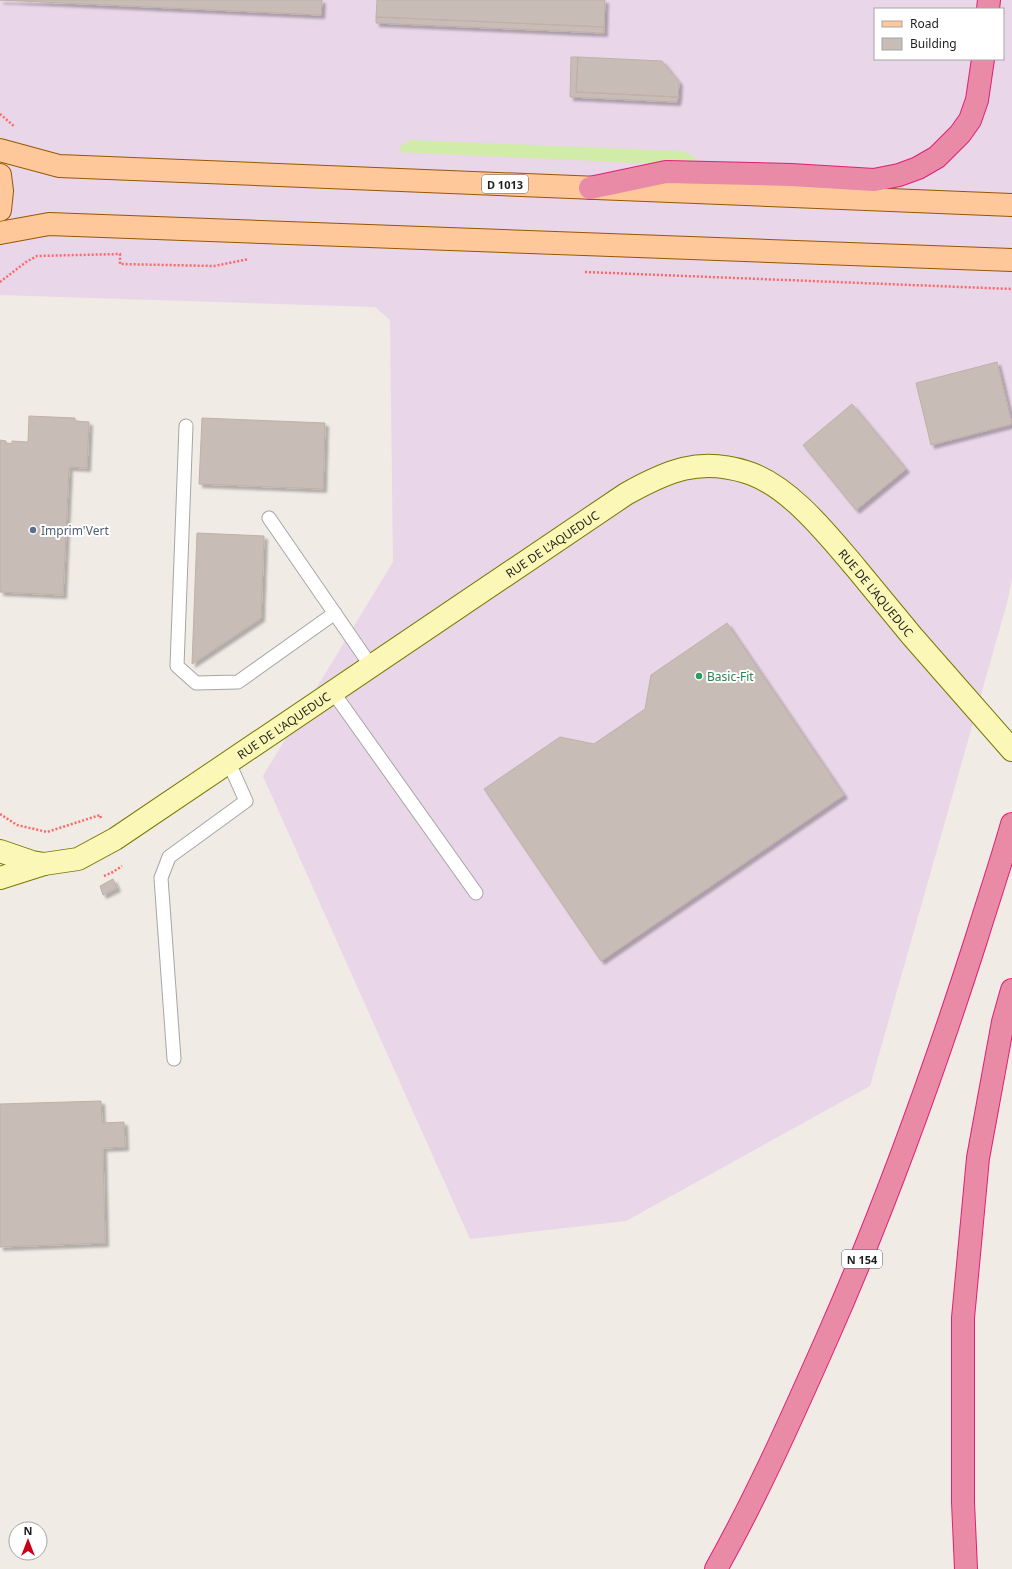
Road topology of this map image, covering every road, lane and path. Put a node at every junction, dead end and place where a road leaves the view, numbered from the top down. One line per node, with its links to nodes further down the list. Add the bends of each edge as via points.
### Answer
1 (983, 60): 4 (highway, via 977,100 970,120 960,134 937,157 899,175 874,180 666,172)
2 (0, 150): 4 (main road, D 1013, via 59,166)
3 (0, 175): 6 (main road)
4 (590, 188): 5 (main road, D 1013)
5 (1012, 205)
6 (0, 210)
7 (0, 233): 9 (main road, via 49,224)
8 (252, 258): 11 (path, via 214,266 120,264 120,254 37,256)
9 (1012, 260)
10 (584, 272): 12 (path)
11 (0, 282)
12 (1012, 289)
13 (186, 426): 15 (lane, via 177,666 196,683 238,682)
14 (269, 518): 15 (lane)
15 (335, 613): 16 (lane)
16 (372, 666): 17 (street, RUE DE L'AQUEDUC); 18 (street, RUE DE L'AQUEDUC, via 626,494 666,473 686,467 727,467 748,472 768,482 810,516)
17 (333, 692): 19 (street, RUE DE L'AQUEDUC); 24 (lane)
18 (1012, 750)
19 (229, 763): 22 (street, RUE DE L'AQUEDUC, via 115,839 78,859); 26 (lane, via 246,801 169,857 161,878)
20 (1012, 824): 27 (highway, N 154, via 947,1032 900,1162 861,1260 765,1475)
21 (0, 851): 22 (street, RUE DE L'AQUEDUC)
22 (44, 864): 23 (street, RUE DE L'AQUEDUC)
23 (0, 878)
24 (476, 893)
25 (1012, 990): 28 (highway, via 1003,1022 978,1158 962,1318)
26 (174, 1059)
27 (716, 1569)
28 (966, 1569)

